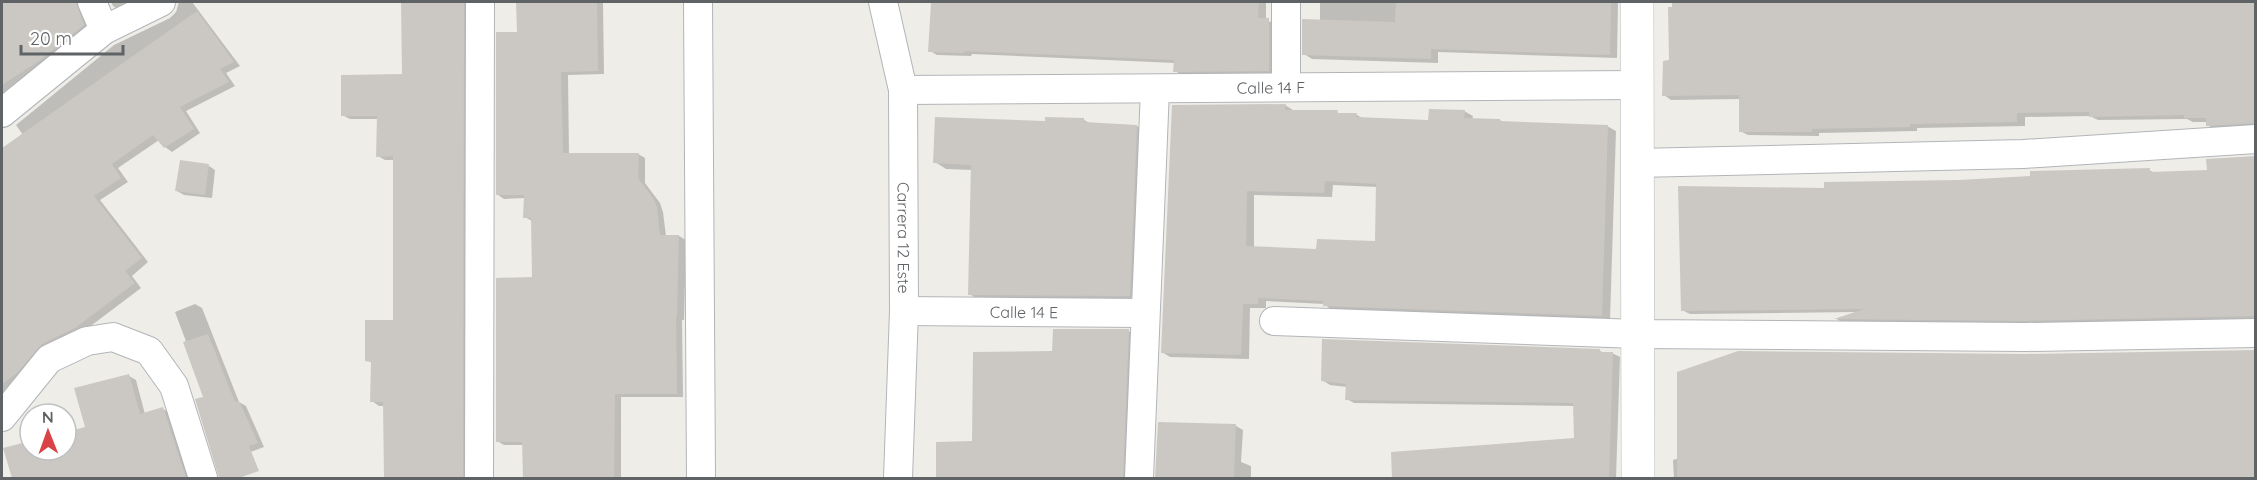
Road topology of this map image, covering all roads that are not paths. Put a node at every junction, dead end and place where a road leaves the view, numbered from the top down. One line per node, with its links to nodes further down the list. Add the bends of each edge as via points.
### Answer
1 (92, 2): 8 (street)
2 (160, 2): 8 (street)
3 (480, 2): 23 (street)
4 (698, 2): 24 (street)
5 (883, 2): 12 (street, Carrera 12 Este)
6 (1286, 2): 10 (street)
7 (1637, 2): 9 (main road)
8 (104, 30): 13 (street)
9 (1637, 85): 10 (street, Calle 14 F); 15 (main road)
10 (1286, 87): 11 (street, Calle 14 F)
11 (1155, 89): 12 (street, Calle 14 F); 17 (street)
12 (903, 90): 16 (street, Carrera 12 Este)
13 (2, 113)
14 (2256, 139): 15 (street, via 2023,154)
15 (1637, 163): 20 (main road)
16 (904, 311): 17 (street, Calle 14 E); 25 (street, Carrera 12 Este)
17 (1145, 313): 26 (street)
18 (1274, 321): 20 (street)
19 (2256, 333): 20 (street, via 2025,337)
20 (1638, 334): 27 (main road)
21 (2, 417): 22 (street, via 49,359 87,341 113,336 149,351 174,386)
22 (203, 478)
23 (479, 478)
24 (701, 478)
25 (898, 478)
26 (1139, 478)
27 (1638, 478)

